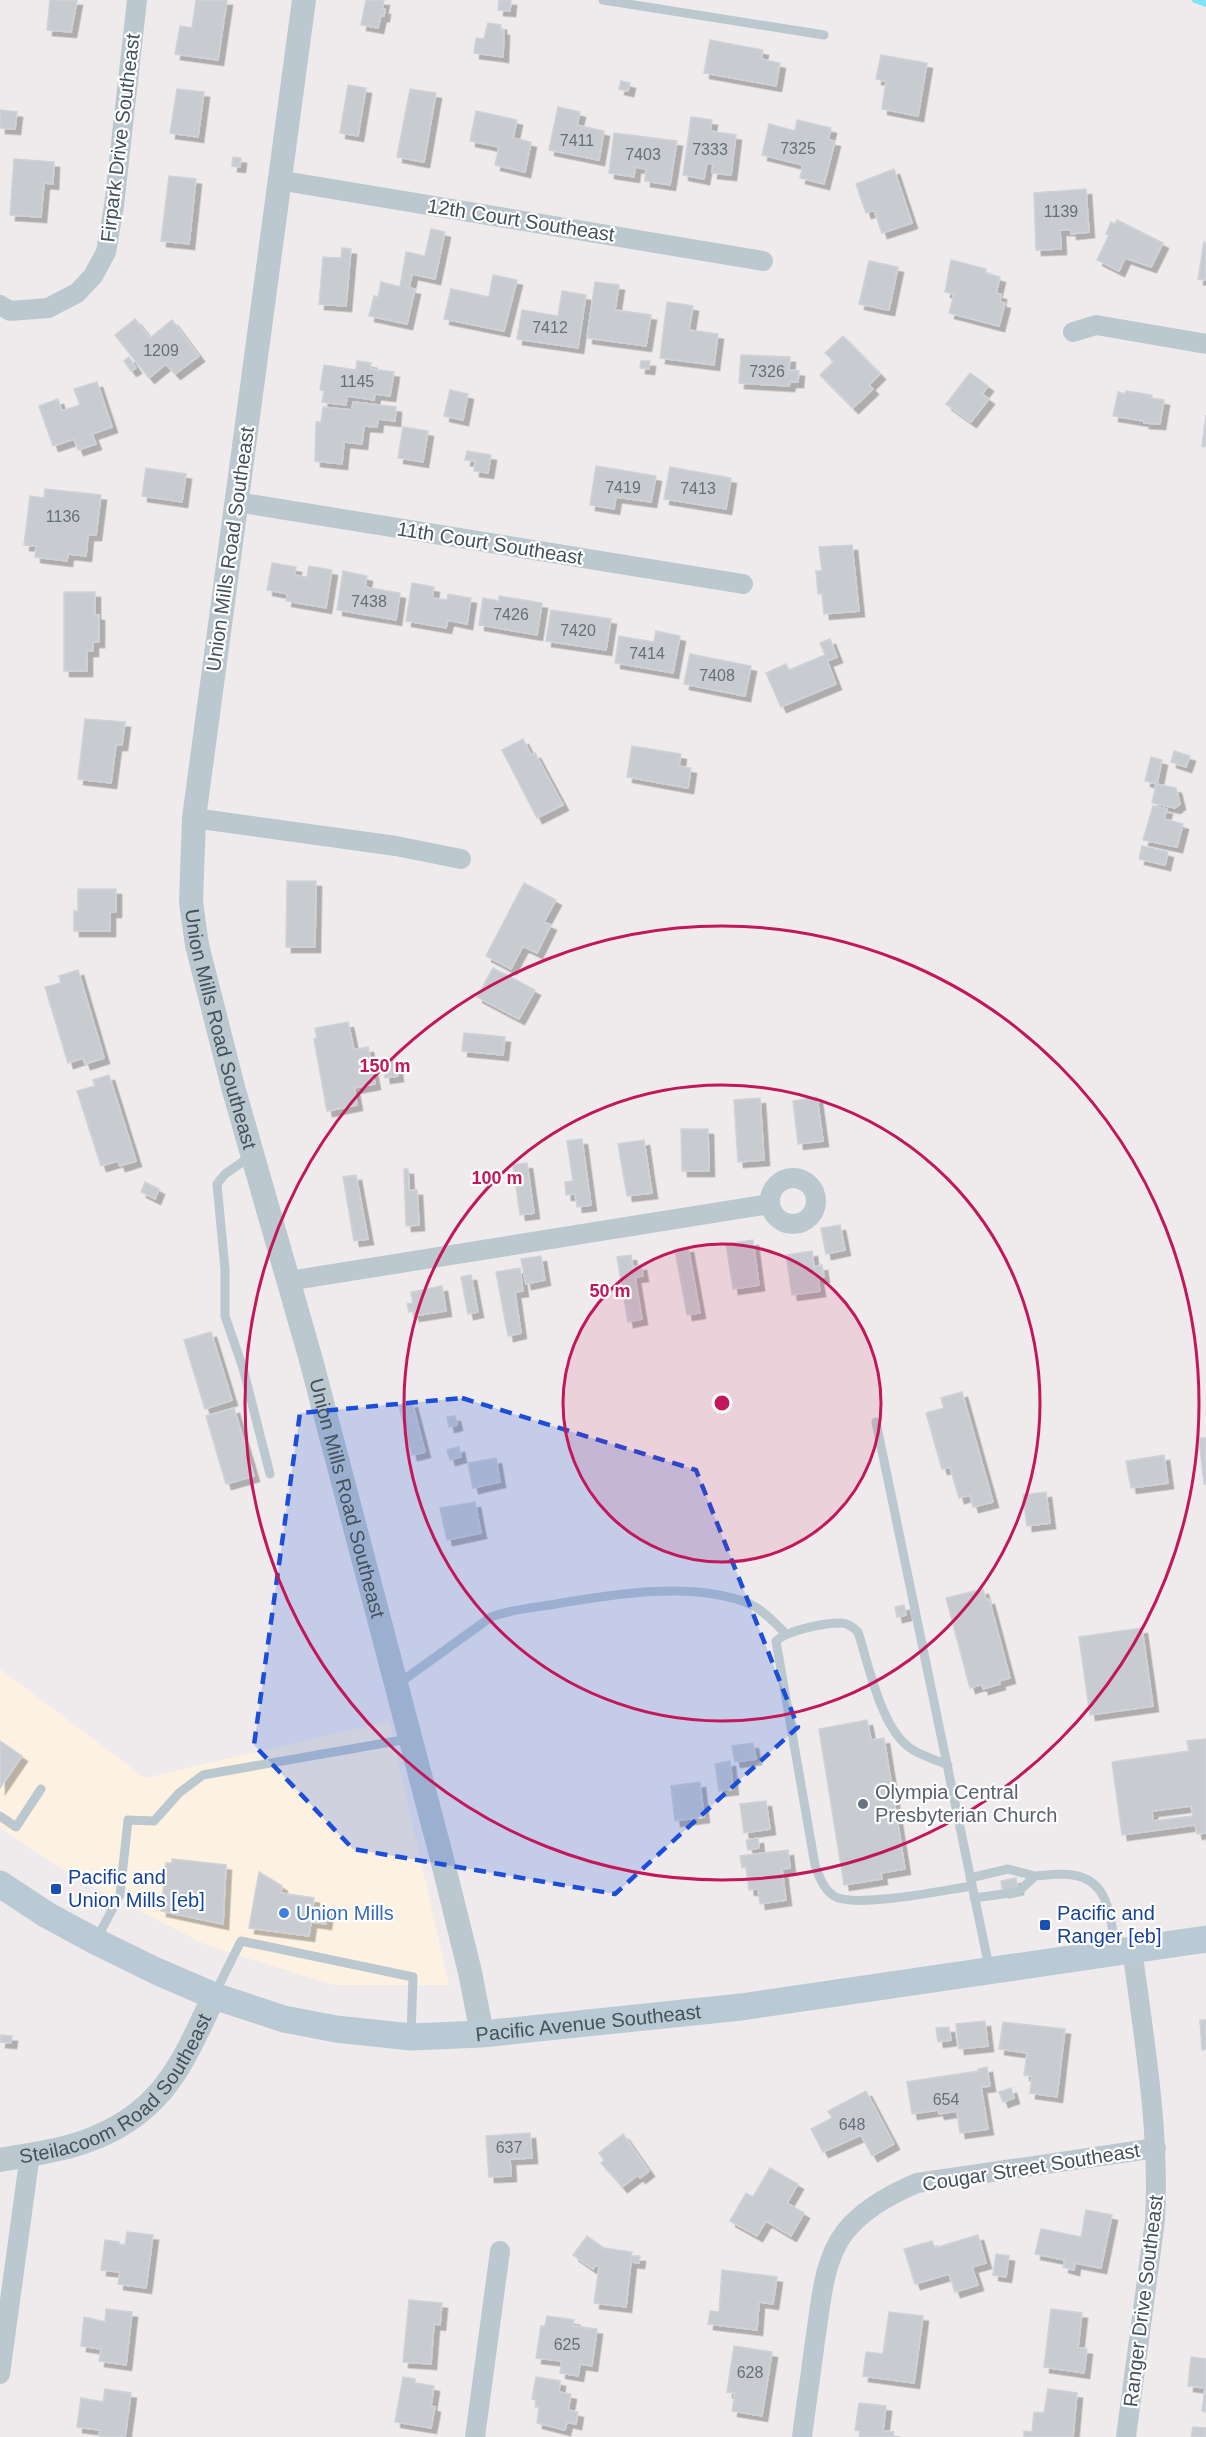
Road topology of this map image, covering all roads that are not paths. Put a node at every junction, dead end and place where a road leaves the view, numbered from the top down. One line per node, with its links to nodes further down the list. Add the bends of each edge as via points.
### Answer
1 (137, 0): 7 (street, Firpark Drive Southeast, via 106,252 93,276 77,293 48,308 10,311)
2 (304, 0): 5 (street, Union Mills Road Southeast)
3 (603, 0): 4 (lane)
4 (824, 35)
5 (278, 180): 6 (street, 12th Court Southeast); 10 (street, Union Mills Road Southeast)
6 (763, 261)
7 (0, 305)
8 (1073, 332): 9 (street, via 1096,326)
9 (1206, 344)
10 (237, 502): 11 (street, 11th Court Southeast); 12 (street, Union Mills Road Southeast)
11 (742, 584)
12 (194, 818): 13 (street, via 396,846); 14 (street, Union Mills Road Southeast, via 191,902 197,945)
13 (461, 860)
14 (253, 1155): 16 (street, Union Mills Road Southeast); 18 (lane, via 217,1184 225,1316 243,1368)
15 (770, 1204): 16 (street)
16 (288, 1281): 20 (street, Union Mills Road Southeast)
17 (876, 1422): 22 (lane)
18 (270, 1474)
19 (785, 1633): 20 (lane, via 752,1605 729,1597 658,1592 572,1601 491,1617); 22 (lane, via 840,1623 854,1627 881,1706 894,1730 912,1750); 26 (lane, via 775,1647 815,1865 825,1887 832,1896 868,1901)
20 (397, 1686): 21 (street, Union Mills Road Southeast)
21 (410, 1738): 30 (lane, via 203,1775 179,1793 154,1821 128,1820 120,1895); 34 (street, Union Mills Road Southeast)
22 (948, 1765): 26 (lane)
23 (41, 1789): 24 (lane, via 16,1827)
24 (0, 1816)
25 (1035, 1876): 26 (lane, via 1008,1869); 28 (lane, via 1018,1892); 31 (lane, via 1073,1875 1090,1881 1106,1897)
26 (971, 1882): 28 (lane)
27 (0, 1884): 30 (main road, Pacific Avenue Southeast)
28 (974, 1898): 32 (lane)
29 (1206, 1939): 31 (main road, Pacific Avenue Southeast)
30 (95, 1941): 33 (main road, Pacific Avenue Southeast)
31 (1124, 1951): 32 (main road, Pacific Avenue Southeast); 36 (street, Ranger Drive Southeast)
32 (990, 1970): 34 (main road, Pacific Avenue Southeast, via 741,2007)
33 (214, 1996): 35 (main road, Pacific Avenue Southeast, via 284,2019); 35 (lane, via 241,1941 333,1960 413,1977); 37 (street, Steilacoom Road Southeast, via 180,2065 162,2093 142,2112 115,2130 79,2144)
34 (482, 2034): 35 (main road, Pacific Avenue Southeast)
35 (411, 2037)
36 (1156, 2148): 42 (street, Cougar Street Southeast, via 917,2183 867,2211 845,2231 824,2282); 43 (street, Ranger Drive Southeast, via 1155,2220)
37 (30, 2154): 38 (street, Steilacoom Road Southeast); 40 (street)
38 (0, 2160)
39 (500, 2251): 41 (street)
40 (0, 2374)
41 (475, 2437)
42 (802, 2437)
43 (1126, 2437)

